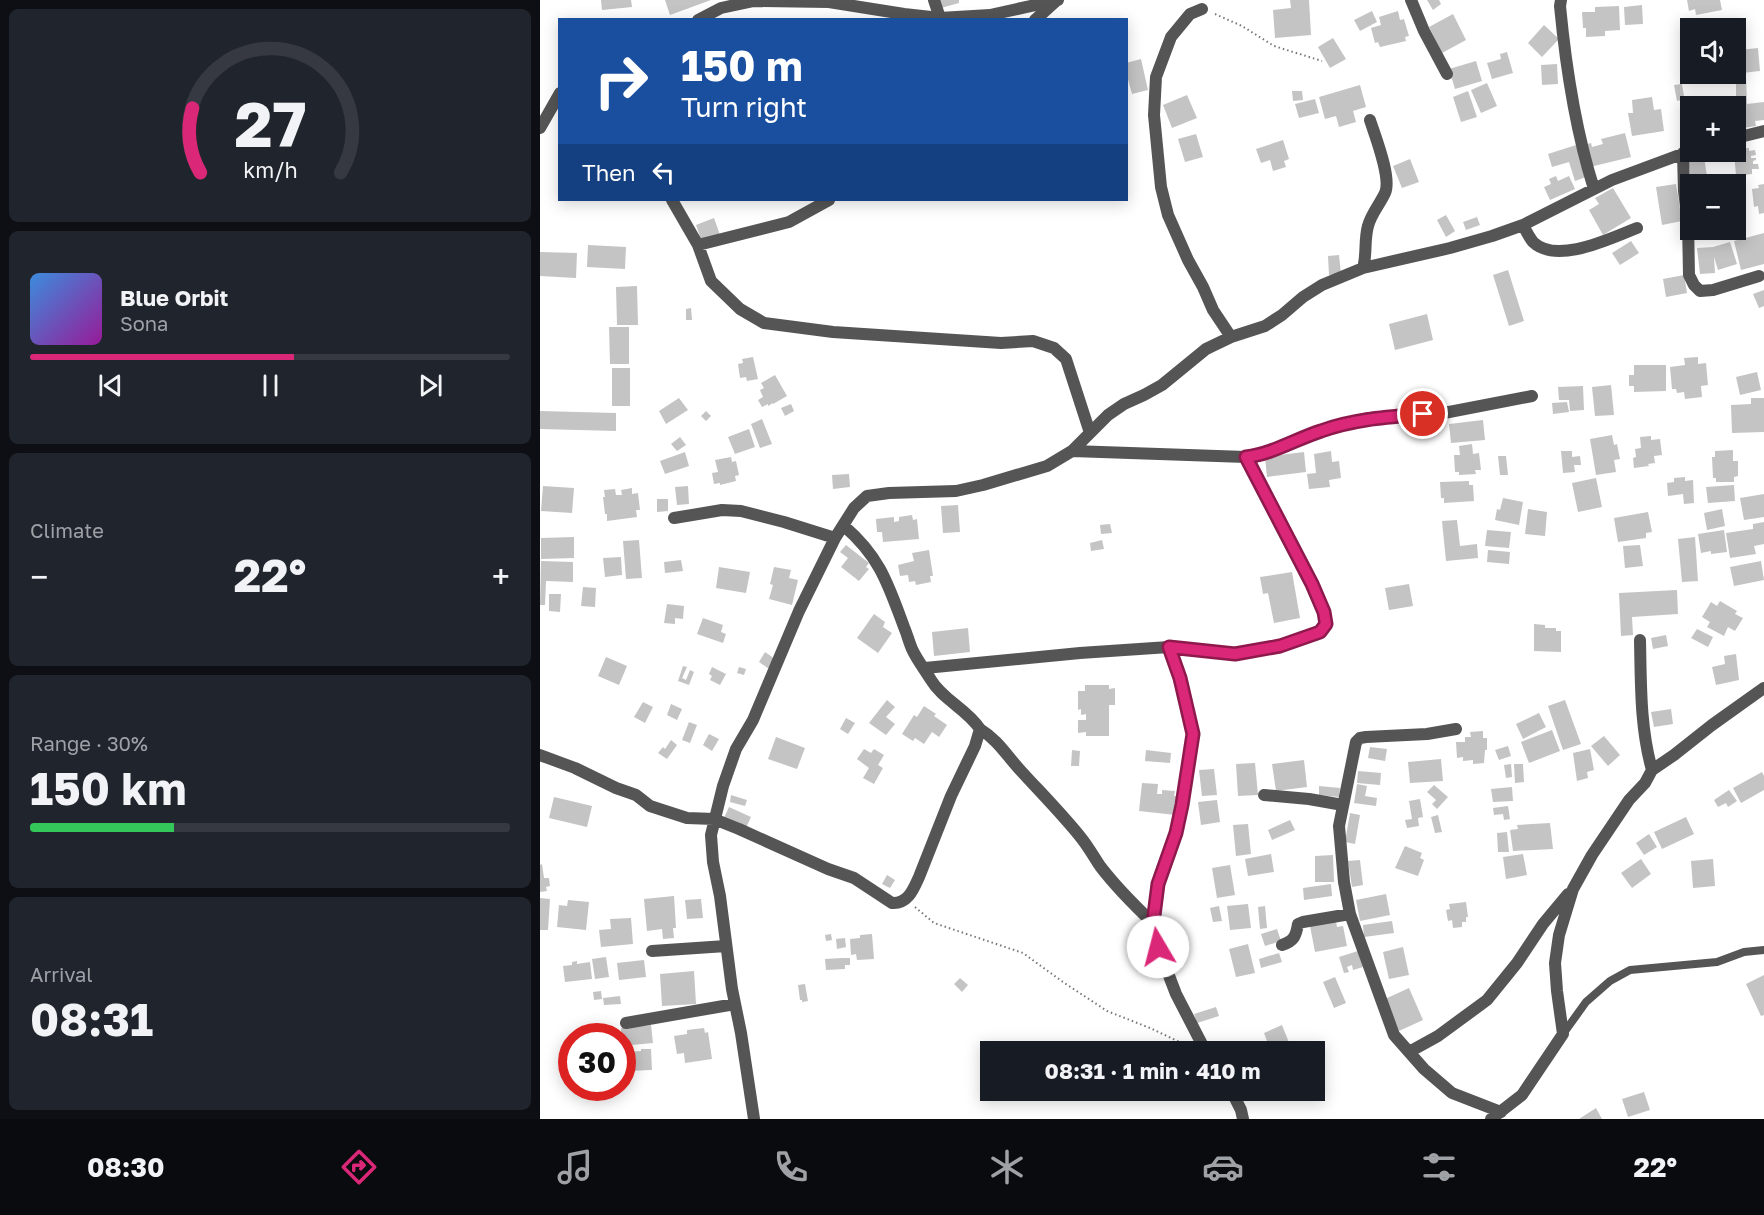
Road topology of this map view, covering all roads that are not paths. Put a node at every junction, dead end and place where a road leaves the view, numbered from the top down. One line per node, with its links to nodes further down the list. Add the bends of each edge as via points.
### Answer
1 (934, 0): 8 (street)
2 (1057, 0): 8 (street, via 990,15); 9 (street)
3 (1411, 0): 10 (street)
4 (1561, 0): 18 (street, via 1568,81)
5 (720, 4): 7 (street); 8 (street, via 829,2)
6 (1202, 9): 26 (street, via 1190,14 1171,37 1156,77 1154,115 1161,187 1168,215 1213,310)
7 (701, 18)
8 (940, 18)
9 (1037, 18)
10 (1447, 74)
11 (558, 96): 13 (street)
12 (1370, 120): 24 (street, via 1381,152 1386,188 1368,227)
13 (540, 128)
14 (1764, 131): 15 (street)
15 (1746, 136)
16 (1680, 155): 18 (street)
17 (1686, 162): 25 (street, via 1689,275 1694,285 1701,291 1713,290)
18 (1594, 189): 21 (street)
19 (673, 201): 23 (street)
20 (827, 201): 23 (street, via 789,222)
21 (1523, 225): 22 (street, via 1532,241 1557,251 1575,250); 24 (street, via 1450,248)
22 (1637, 228)
23 (698, 245): 28 (street, via 711,281 740,309 764,322 930,340 1033,342 1054,348 1066,359)
24 (1363, 268): 26 (street, via 1322,285 1265,327)
25 (1759, 276)
26 (1231, 337): 28 (street, via 1206,350 1162,385 1124,404)
27 (1532, 396): 30 (street, via 1444,413 1369,418)
28 (1090, 433): 29 (street)
29 (1072, 451): 30 (street); 32 (street, via 1047,466 956,491 867,496 854,508)
30 (1246, 457): 35 (street, via 1312,584 1326,624 1320,632 1280,646 1235,654)
31 (674, 518): 33 (street, via 722,510 741,512)
32 (844, 526): 33 (street); 36 (street, via 860,540 886,579 912,648)
33 (835, 538): 44 (street, via 753,720 736,749)
34 (1640, 640): 41 (street, via 1641,712)
35 (1169, 647): 36 (street); 47 (street, via 1193,734 1182,805 1158,884)
36 (925, 668): 38 (street, via 940,693)
37 (1764, 688): 41 (street)
38 (980, 729): 44 (street, via 913,890 898,903 854,878); 47 (street, via 998,742 1084,841 1113,883)
39 (1456, 729): 43 (street, via 1360,738)
40 (540, 754): 44 (street, via 636,795 650,806 687,818)
41 (1652, 770): 45 (street, via 1603,838)
42 (1264, 795): 43 (street)
43 (1343, 805): 46 (street, via 1339,826)
44 (714, 819): 49 (street, via 713,862)
45 (1573, 889): 54 (street, via 1559,935 1556,963); 56 (street, via 1487,1000)
46 (1350, 914): 48 (street, via 1298,924 1293,941); 56 (street, via 1394,1035)
47 (1153, 923): 55 (street, via 1176,994)
48 (1282, 945)
49 (726, 946): 51 (street); 52 (street)
50 (1764, 950): 54 (lane, via 1744,952 1717,962 1630,970 1586,1002)
51 (652, 951)
52 (735, 1004): 53 (street); 59 (street)
53 (626, 1023)
54 (1563, 1034): 58 (street, via 1522,1095)
55 (1200, 1041)
56 (1409, 1052): 58 (street, via 1452,1093)
57 (1236, 1101): 60 (street)
58 (1496, 1115)
59 (754, 1119)
60 (1243, 1119)

